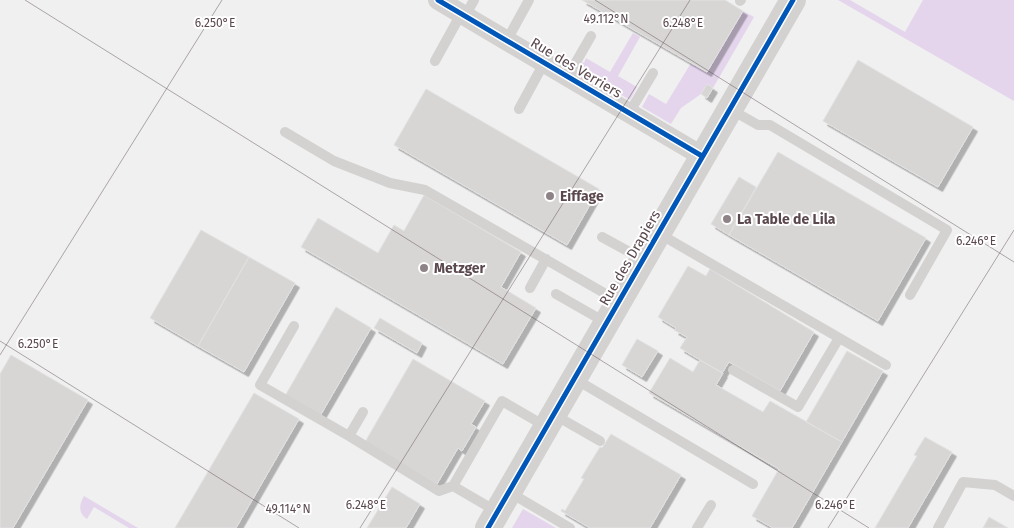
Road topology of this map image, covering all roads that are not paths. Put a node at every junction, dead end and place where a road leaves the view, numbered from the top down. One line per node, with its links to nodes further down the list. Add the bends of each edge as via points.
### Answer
1 (438, 0): 4 (street, Rue des Verriers)
2 (529, 0): 6 (lane)
3 (793, 0): 12 (street, Rue des Drapiers)
4 (467, 10): 6 (street, Rue des Verriers); 7 (lane)
5 (591, 36): 10 (lane)
6 (507, 40): 8 (street, Rue des Verriers)
7 (435, 61)
8 (544, 63): 10 (street, Rue des Verriers); 11 (lane)
9 (653, 73): 13 (lane)
10 (568, 76): 13 (street, Rue des Verriers)
11 (519, 109)
12 (730, 109): 15 (street, Rue des Drapiers); 22 (lane, via 758,125 770,126 947,230)
13 (629, 113): 15 (street, Rue des Verriers)
14 (285, 132): 18 (lane, via 334,161 390,183 425,190)
15 (702, 156): 16 (street, Rue des Drapiers)
16 (658, 232): 19 (street, Rue des Drapiers); 25 (lane)
17 (602, 237): 19 (lane)
18 (546, 259): 20 (lane); 23 (lane)
19 (642, 260): 23 (street, Rue des Drapiers)
20 (530, 288)
21 (556, 294): 23 (lane)
22 (910, 295)
23 (612, 312): 28 (street, Rue des Drapiers)
24 (294, 326): 31 (lane, via 260,385)
25 (839, 338): 26 (lane); 27 (lane, via 798,407)
26 (886, 364)
27 (733, 370)
28 (574, 379): 30 (street, Rue des Drapiers); 33 (lane)
29 (362, 412): 31 (lane)
30 (550, 420): 32 (lane); 34 (lane, via 502,401); 37 (street, Rue des Drapiers)
31 (349, 436): 34 (lane, via 439,490)
32 (600, 441)
33 (753, 484)
34 (453, 486): 37 (lane)
35 (1014, 496): 40 (lane, via 995,485 963,482)
36 (711, 505): 39 (lane)
37 (497, 515): 38 (lane)
38 (570, 528)
39 (697, 528)
40 (938, 528)

